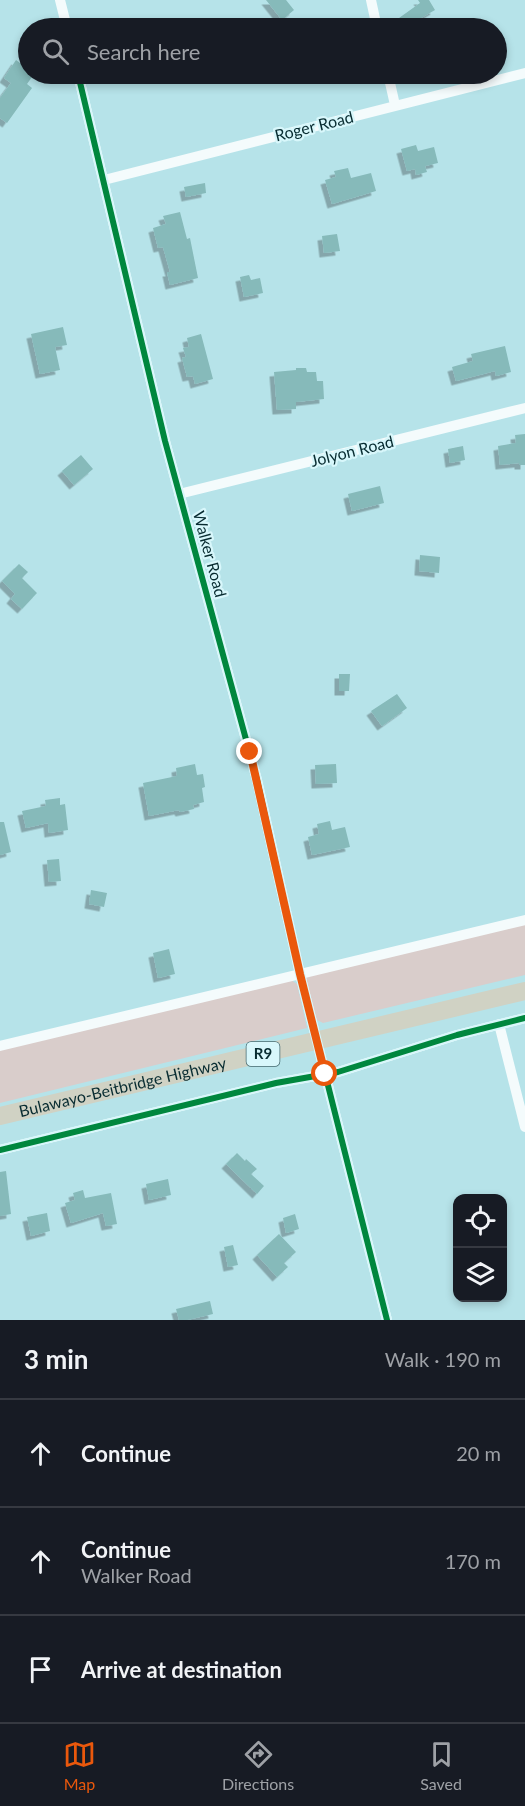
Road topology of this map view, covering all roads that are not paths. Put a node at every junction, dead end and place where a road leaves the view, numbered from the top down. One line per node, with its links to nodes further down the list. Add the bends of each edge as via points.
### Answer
1 (60, 0): 3 (street)
2 (371, 0): 4 (street)
3 (64, 18)
4 (375, 18)
5 (525, 74): 6 (street, Roger Road)
6 (507, 78)
7 (80, 84): 11 (street, Walker Road)
8 (390, 84): 10 (street)
9 (483, 84): 10 (street, Roger Road)
10 (395, 105): 11 (street, Roger Road)
11 (104, 180): 13 (street, Walker Road)
12 (525, 408): 13 (street, Jolyon Road)
13 (179, 494): 15 (street, Walker Road, via 257,780)
14 (525, 920): 15 (street)
15 (300, 974): 19 (street, Walker Road); 20 (street)
16 (525, 991): 19 (highway, Bulawayo-Beitbridge Highway / R9)
17 (525, 1018): 18 (street)
18 (500, 1024): 21 (street); 23 (street)
19 (316, 1042): 21 (street, Walker Road); 22 (highway, Bulawayo-Beitbridge Highway / R9)
20 (0, 1046)
21 (325, 1074): 24 (street); 25 (street, Walker Road)
22 (0, 1116)
23 (525, 1127)
24 (0, 1150)
25 (387, 1320)

